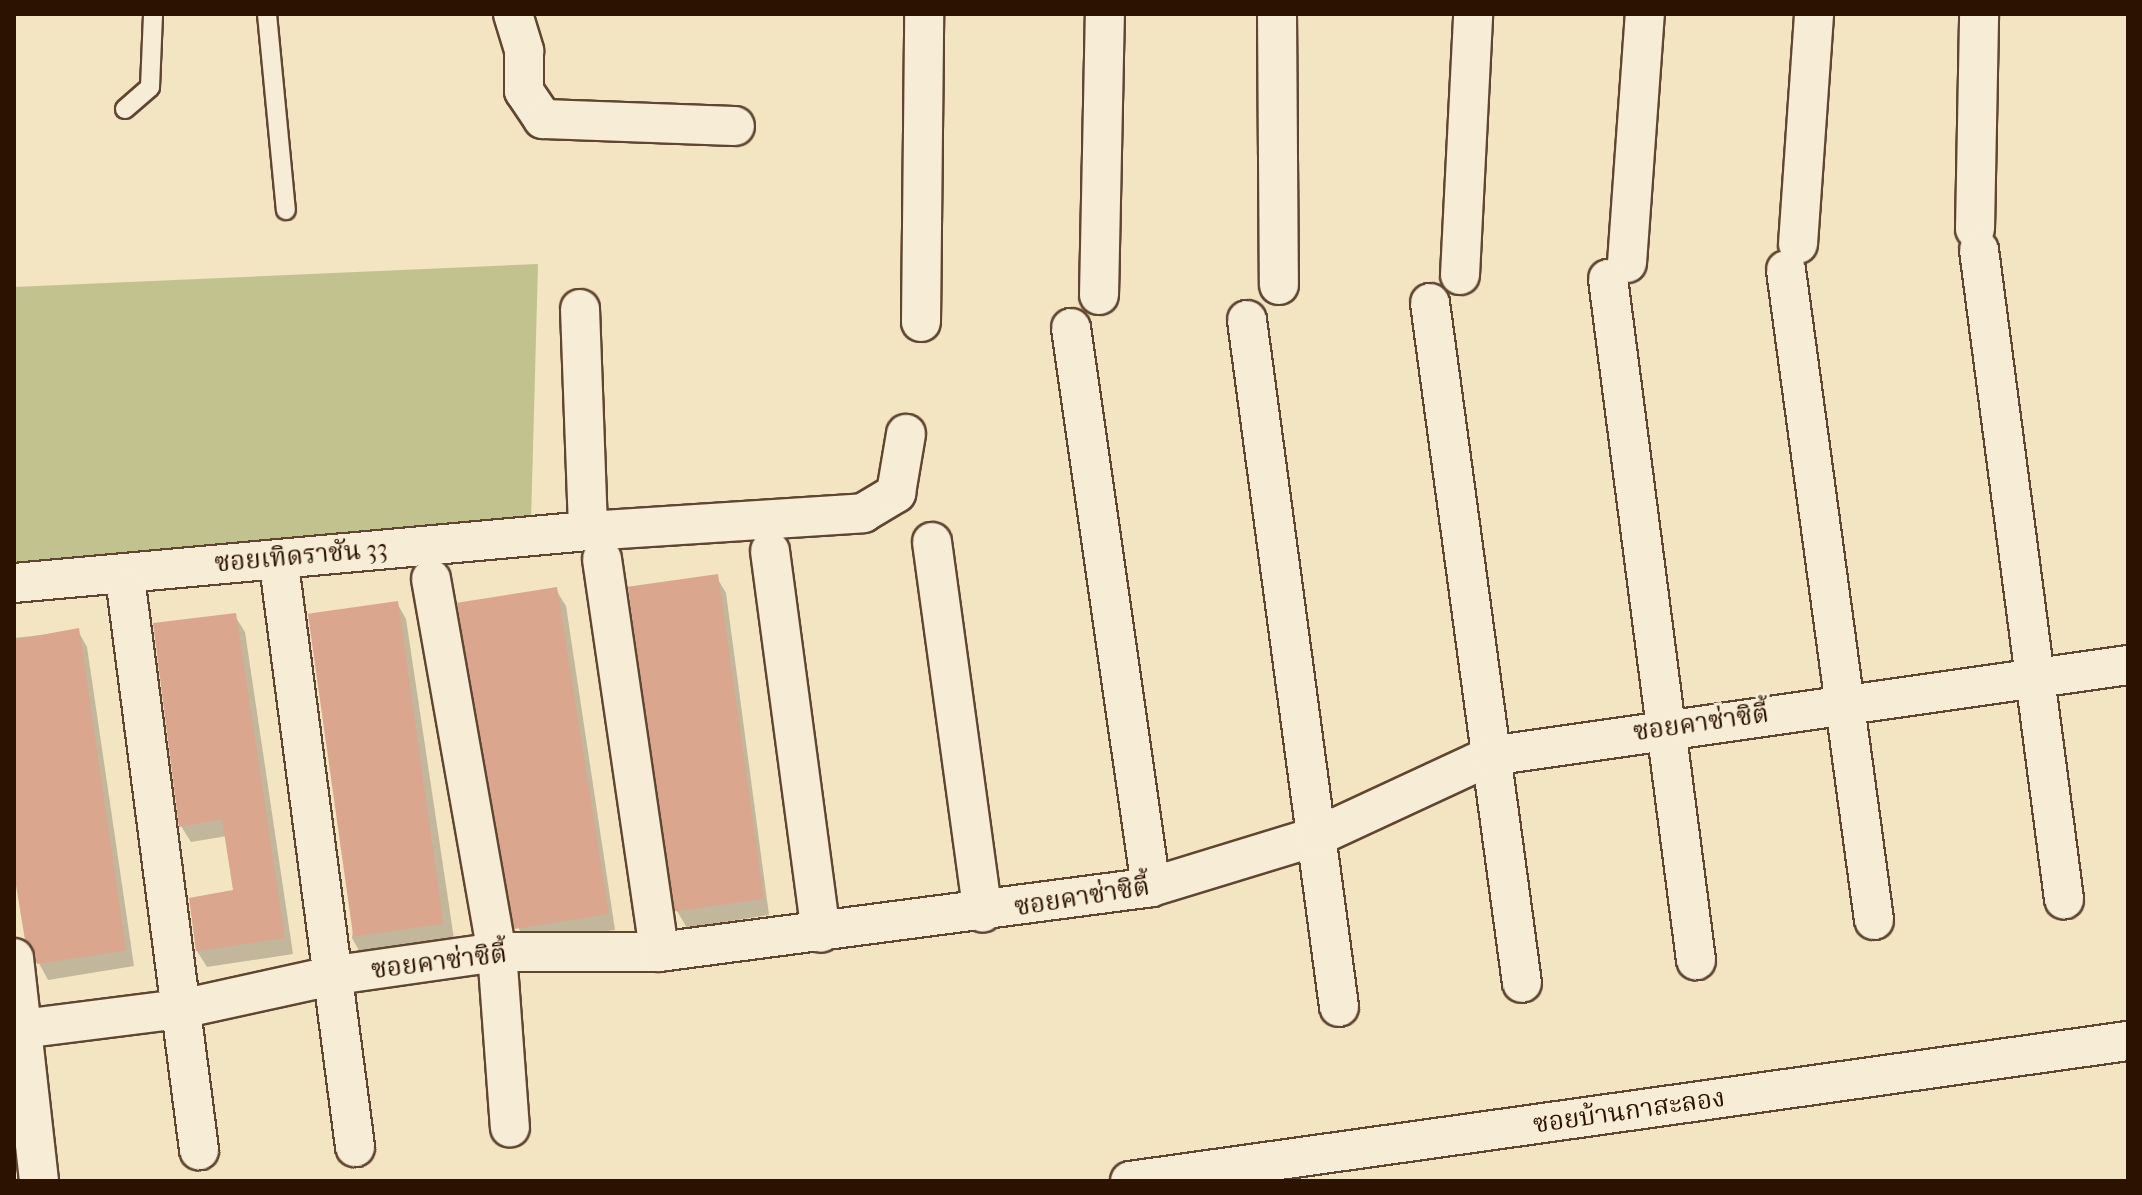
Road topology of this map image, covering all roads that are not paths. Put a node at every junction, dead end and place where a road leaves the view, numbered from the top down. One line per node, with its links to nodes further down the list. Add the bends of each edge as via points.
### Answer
1 (153, 14): 11 (lane, via 150,87)
2 (267, 14): 13 (lane)
3 (513, 14): 12 (street, via 519,20 524,51 524,91 543,119)
4 (924, 14): 20 (street)
5 (1105, 14): 16 (street)
6 (1277, 14): 15 (street)
7 (1473, 14): 14 (street)
8 (1645, 14): 33 (street, via 1618,271)
9 (1814, 14): 32 (street, via 1792,257)
10 (1979, 14): 31 (street, via 1977,240)
11 (125, 109)
12 (735, 126)
13 (286, 210)
14 (1460, 275)
15 (1279, 285)
16 (1099, 295)
17 (1430, 303): 34 (street)
18 (580, 309): 24 (street)
19 (1247, 320): 35 (street)
20 (921, 322)
21 (1071, 328): 36 (street)
22 (906, 434): 24 (street, ซอยเทิดราชัน 33, via 896,493 863,513)
23 (932, 542): 38 (street)
24 (595, 545): 28 (street, ซอยเทิดราชัน 33); 42 (street)
25 (770, 551): 40 (street)
26 (431, 579): 41 (street)
27 (281, 580): 45 (street)
28 (14, 583)
29 (127, 593): 48 (street)
30 (2128, 665): 31 (street, ซอยคาซ่าซิตี้)
31 (2037, 677): 32 (street, ซอยคาซ่าซิตี้); 37 (street)
32 (1848, 703): 33 (street, ซอยคาซ่าซิตี้); 39 (street)
33 (1665, 727): 34 (street, ซอยคาซ่าซิตี้); 44 (street)
34 (1490, 756): 35 (street, ซอยคาซ่าซิตี้); 46 (street)
35 (1318, 836): 36 (street, ซอยคาซ่าซิตี้); 47 (street)
36 (1151, 887): 38 (street, ซอยคาซ่าซิตี้)
37 (2064, 899)
38 (983, 913): 40 (street, ซอยคาซ่าซิตี้)
39 (1874, 920)
40 (821, 933): 42 (street, ซอยคาซ่าซิตี้)
41 (497, 952): 42 (street, ซอยคาซ่าซิตี้); 45 (street, ซอยคาซ่าซิตี้); 51 (street)
42 (659, 952)
43 (14, 958): 49 (street)
44 (1696, 960)
45 (336, 975): 48 (street, ซอยคาซ่าซิตี้); 52 (street)
46 (1522, 983)
47 (1339, 1007)
48 (181, 1009): 49 (street, ซอยคาซ่าซิตี้); 53 (street)
49 (19, 1031): 54 (street)
50 (2128, 1041): 55 (street, ซอยบ้านกาสะลอง)
51 (510, 1128)
52 (355, 1147)
53 (199, 1150)
54 (39, 1181)
55 (1130, 1181)

